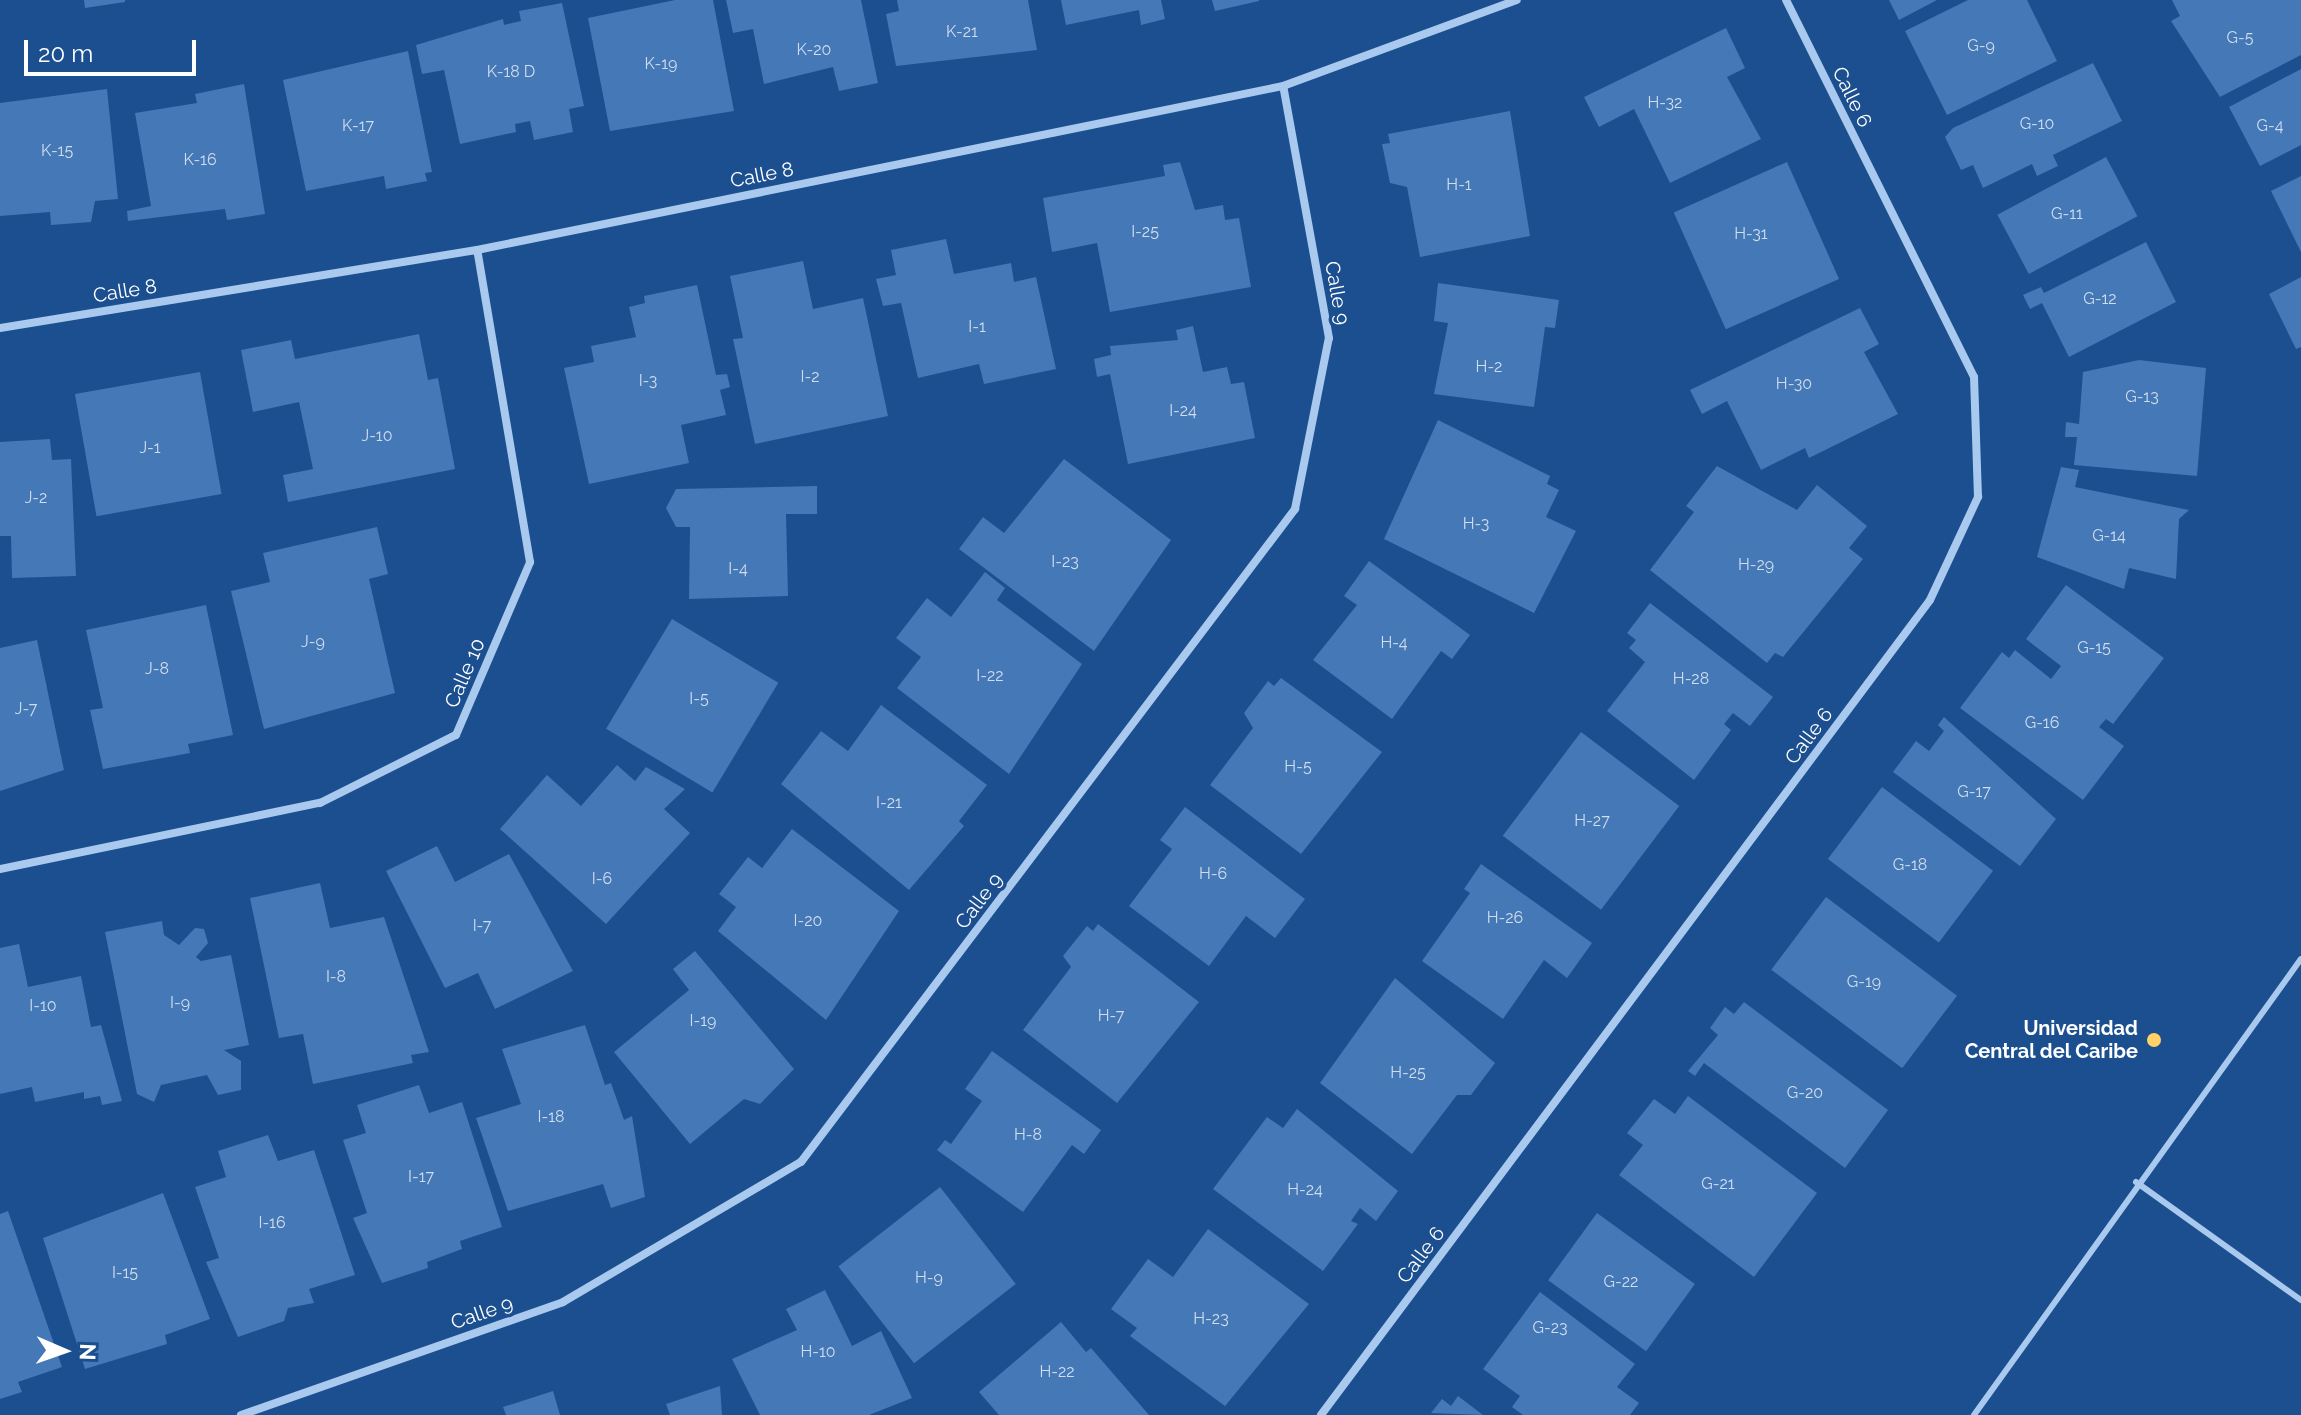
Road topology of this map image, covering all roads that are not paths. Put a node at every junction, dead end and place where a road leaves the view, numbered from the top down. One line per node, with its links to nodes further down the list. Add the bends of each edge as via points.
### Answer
1 (1517, 0): 3 (street, Calle 8)
2 (1786, 0): 11 (street, Calle 6, via 1974,377 1978,497 1930,600)
3 (1283, 86): 4 (street, Calle 8); 10 (street, Calle 9, via 1329,338 1295,509 801,1162 563,1302)
4 (477, 250): 5 (street, Calle 8); 6 (street, Calle 10, via 530,562 456,735 320,803)
5 (0, 328)
6 (0, 869)
7 (2301, 959): 8 (lane)
8 (2136, 1182): 9 (lane); 12 (lane)
9 (2301, 1300)
10 (241, 1415)
11 (1321, 1415)
12 (1974, 1415)

